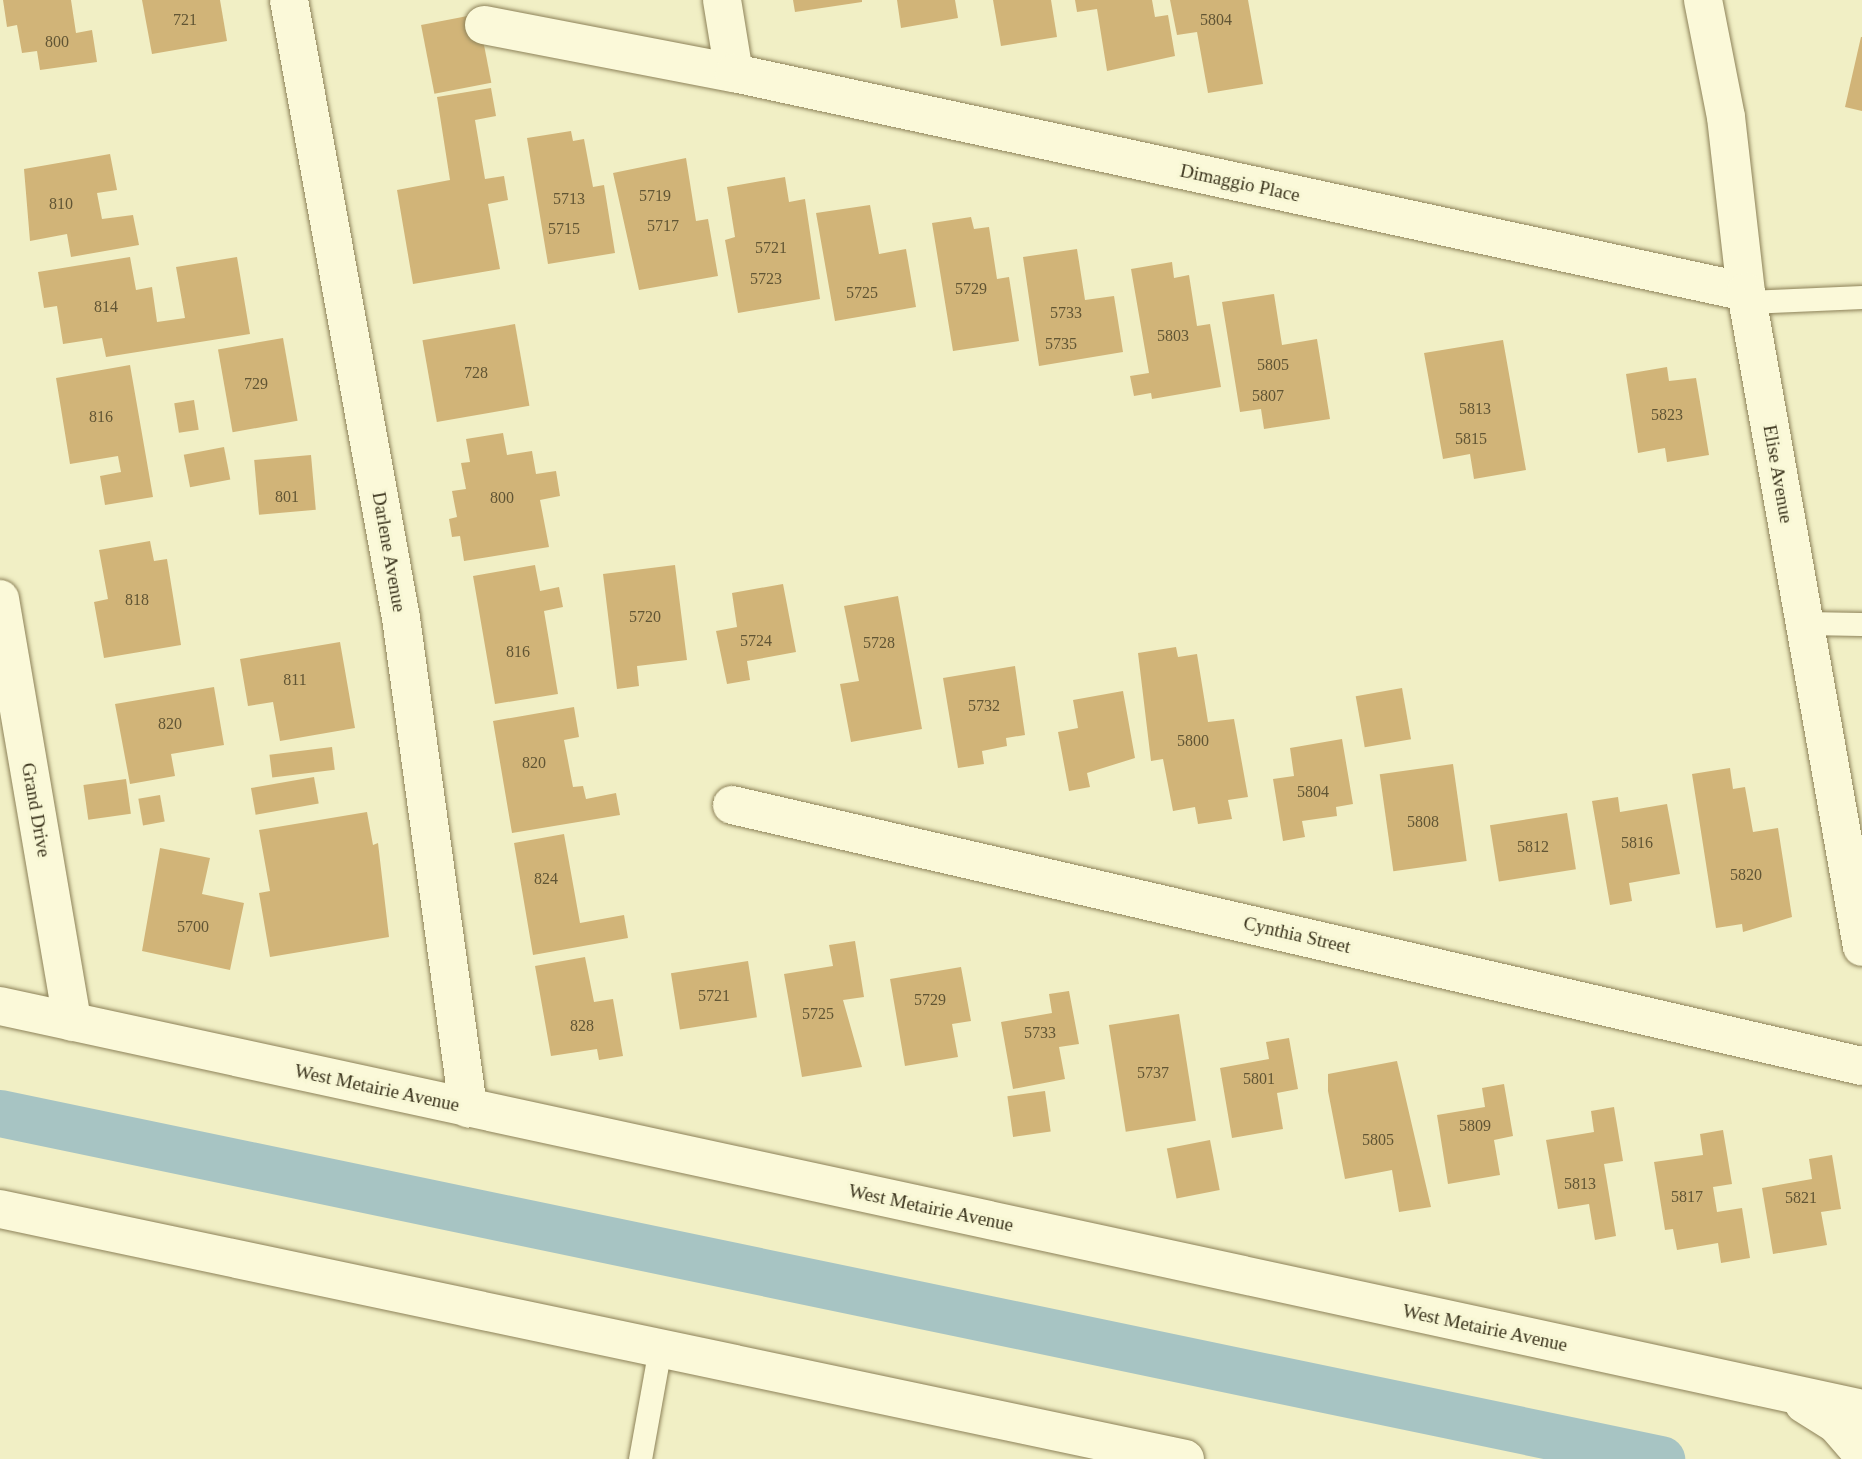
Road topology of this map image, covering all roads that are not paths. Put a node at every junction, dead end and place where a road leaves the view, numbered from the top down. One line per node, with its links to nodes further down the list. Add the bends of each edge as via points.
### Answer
1 (289, 0): 17 (street, Darlene Avenue, via 401,618)
2 (722, 0): 5 (street)
3 (1703, 0): 6 (street, Elise Avenue, via 1726,117)
4 (484, 25): 5 (street, Dimaggio Place)
5 (734, 73): 6 (street, Dimaggio Place)
6 (1747, 297): 7 (lane); 9 (street, Elise Avenue)
7 (1862, 297)
8 (0, 599): 15 (street, Grand Drive)
9 (1805, 623): 10 (lane); 12 (street, Elise Avenue)
10 (1862, 624)
11 (732, 805): 16 (street, Cynthia Street)
12 (1857, 893): 13 (street, Elise Avenue)
13 (1862, 947)
14 (0, 1006): 15 (street, West Metairie Avenue)
15 (72, 1022): 17 (street, West Metairie Avenue)
16 (1862, 1066)
17 (468, 1108): 20 (street, West Metairie Avenue)
18 (0, 1209): 19 (street)
19 (660, 1348): 22 (street); 24 (lane)
20 (1783, 1392): 21 (street, West Metairie Avenue); 23 (street, via 1837,1424)
21 (1862, 1409)
22 (1139, 1454): 25 (street)
23 (1862, 1454)
24 (640, 1459)
25 (1185, 1459)

